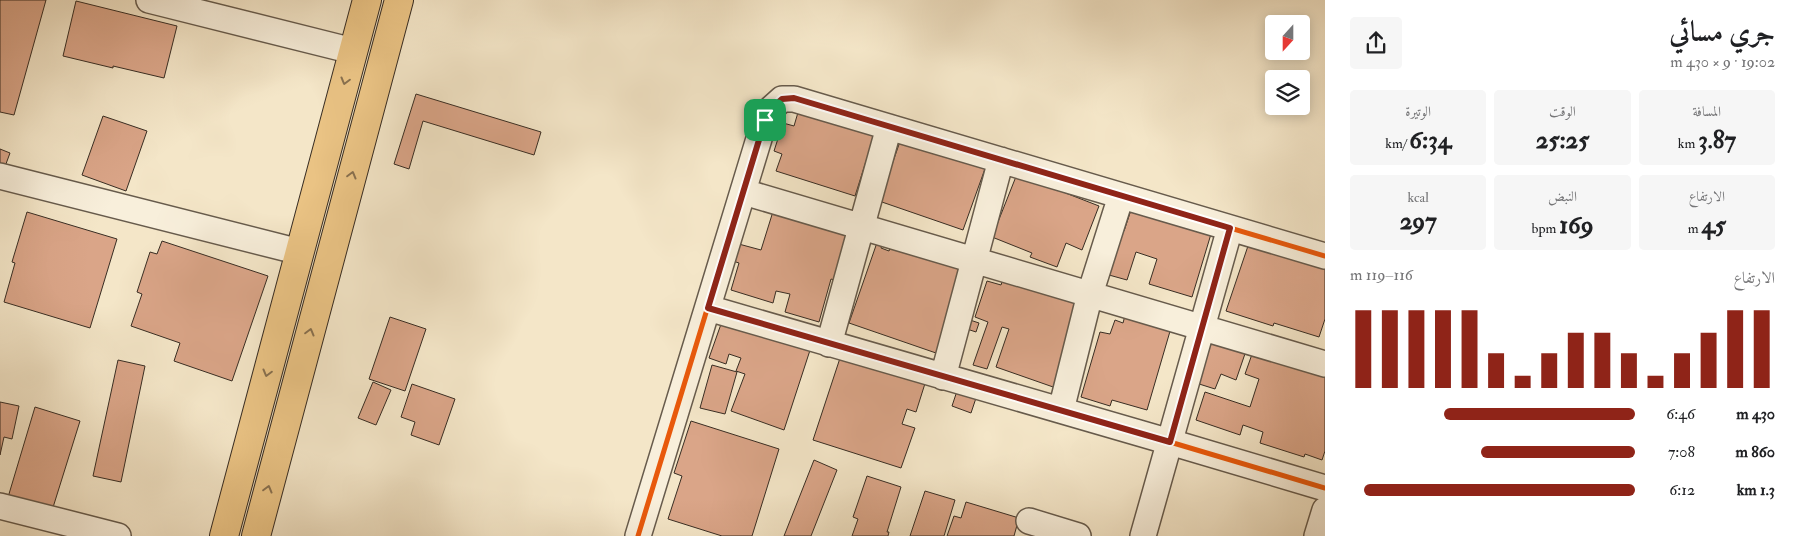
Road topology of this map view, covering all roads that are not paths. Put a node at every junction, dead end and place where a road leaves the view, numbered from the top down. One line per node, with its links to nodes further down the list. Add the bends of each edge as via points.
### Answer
1 (149, 0): 4 (street)
2 (367, 0): 4 (main road)
3 (400, 0): 29 (main road, one-way to 3)
4 (353, 51): 12 (main road, one-way to 12)
5 (888, 127): 6 (street); 8 (street, via 794,98 782,99 765,120); 10 (street)
6 (1001, 160): 9 (street); 14 (street)
7 (0, 176): 12 (street)
8 (744, 192): 10 (street); 16 (street)
9 (1121, 196): 11 (street); 15 (street)
10 (860, 227): 14 (street); 18 (street)
11 (1230, 228): 13 (street); 17 (street)
12 (300, 252): 28 (main road, one-way to 28)
13 (1325, 256)
14 (974, 260): 15 (street); 20 (street)
15 (1090, 294): 17 (street); 21 (street)
16 (708, 308): 18 (street); 30 (street)
17 (1203, 328): 19 (street); 22 (street)
18 (829, 344): 20 (street)
19 (1323, 356)
20 (943, 376): 21 (street)
21 (1061, 410): 22 (street)
22 (1170, 442): 23 (street); 32 (street)
23 (1325, 488)
24 (0, 506): 27 (street)
25 (1325, 510): 33 (street)
26 (1029, 521): 31 (street)
27 (118, 536)
28 (224, 536)
29 (256, 536)
30 (638, 536)
31 (1078, 536)
32 (1143, 536)
33 (1317, 536)

